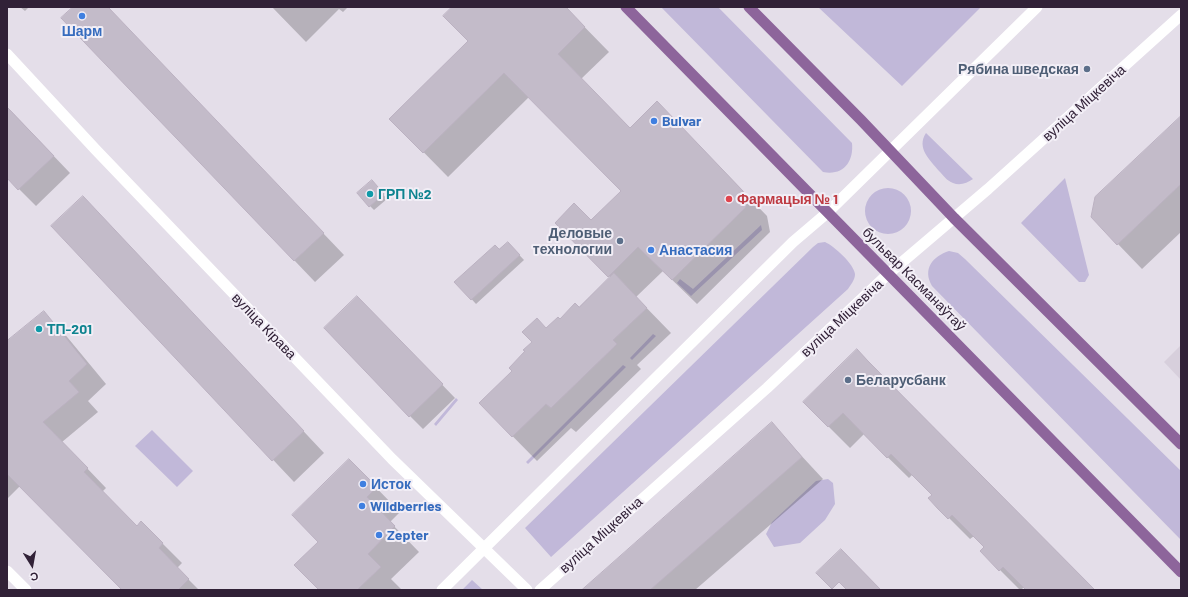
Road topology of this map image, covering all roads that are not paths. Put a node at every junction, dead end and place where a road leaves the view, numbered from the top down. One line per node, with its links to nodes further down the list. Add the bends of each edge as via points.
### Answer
1 (626, 7): 7 (main road, бульвар Касманаўтаў)
2 (749, 7): 6 (main road)
3 (1037, 7): 6 (street)
4 (1181, 15): 8 (street, вуліца Міцкевіча)
5 (7, 54): 11 (street, вуліца Кірава, via 392,459)
6 (890, 150): 7 (street); 8 (main road)
7 (827, 213): 9 (main road, бульвар Касманаўтаў); 11 (street, via 793,242)
8 (954, 218): 9 (street, вуліца Міцкевіча); 10 (main road)
9 (888, 275): 13 (main road, бульвар Касманаўтаў); 17 (street, вуліца Міцкевіча)
10 (1181, 444)
11 (483, 549): 15 (street); 16 (street, вуліца Кірава)
12 (7, 571): 14 (street)
13 (1181, 572)
14 (26, 590)
15 (442, 590)
16 (527, 590)
17 (540, 590)

